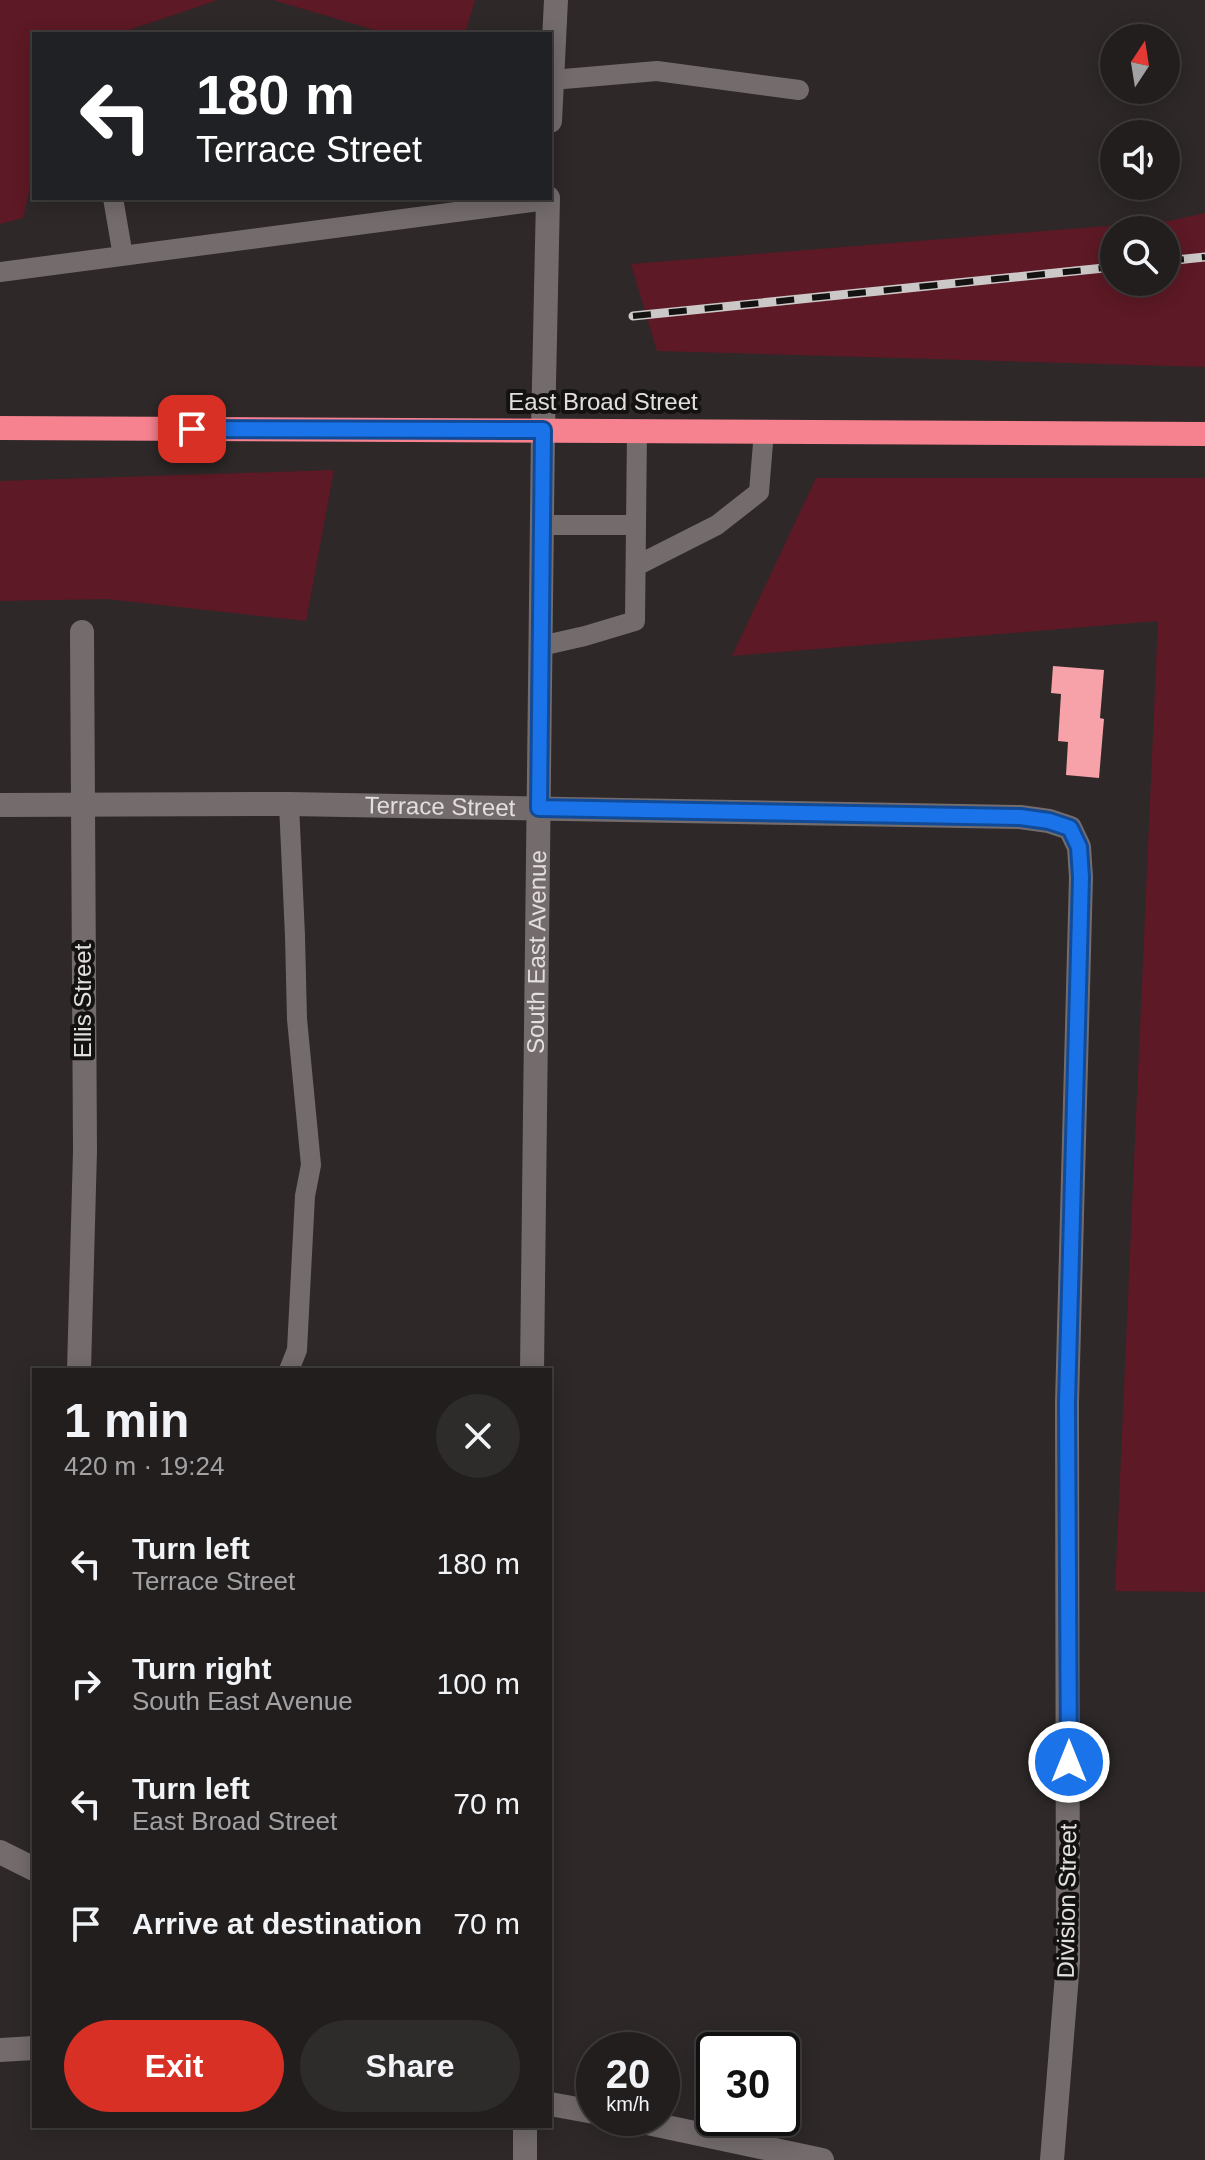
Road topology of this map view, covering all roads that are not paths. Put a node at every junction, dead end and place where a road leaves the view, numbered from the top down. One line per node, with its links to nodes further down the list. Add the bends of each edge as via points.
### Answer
1 (556, 0): 2 (street)
2 (552, 80): 3 (lane, via 657,71)
3 (799, 90)
4 (113, 200): 7 (lane)
5 (541, 200): 7 (lane)
6 (548, 200): 10 (street, South East Avenue)
7 (123, 256): 8 (lane)
8 (0, 272)
9 (0, 428): 10 (highway, East Broad Street)
10 (543, 430): 11 (highway, East Broad Street); 14 (street, South East Avenue)
11 (637, 430): 12 (highway, East Broad Street); 15 (lane)
12 (764, 431): 13 (highway, East Broad Street); 16 (lane, via 759,492 717,525)
13 (1205, 434)
14 (542, 525): 15 (lane); 18 (street, South East Avenue)
15 (636, 525): 16 (lane)
16 (636, 566): 18 (lane, via 635,621)
17 (82, 632): 21 (street, Ellis Street)
18 (541, 646): 22 (street, South East Avenue)
19 (289, 804): 21 (street, Terrace Street); 22 (street, Terrace Street); 25 (lane, via 297,1019 311,1165 297,1350)
20 (0, 805): 21 (street, Terrace Street)
21 (82, 805): 24 (street, Ellis Street, via 85,1151)
22 (539, 808): 23 (street, Terrace Street, via 1020,817); 26 (street, South East Avenue)
23 (1070, 828): 37 (street, Division Street, via 1079,847 1081,877 1067,1403 1068,1962)
24 (79, 1368)
25 (290, 1368)
26 (532, 1368)
27 (0, 1852): 28 (street)
28 (32, 1868)
29 (32, 2048): 30 (street)
30 (0, 2050)
31 (552, 2104): 32 (street)
32 (576, 2109)
33 (525, 2128): 35 (street)
34 (680, 2130): 36 (street)
35 (525, 2160)
36 (822, 2160)
37 (1052, 2160)

